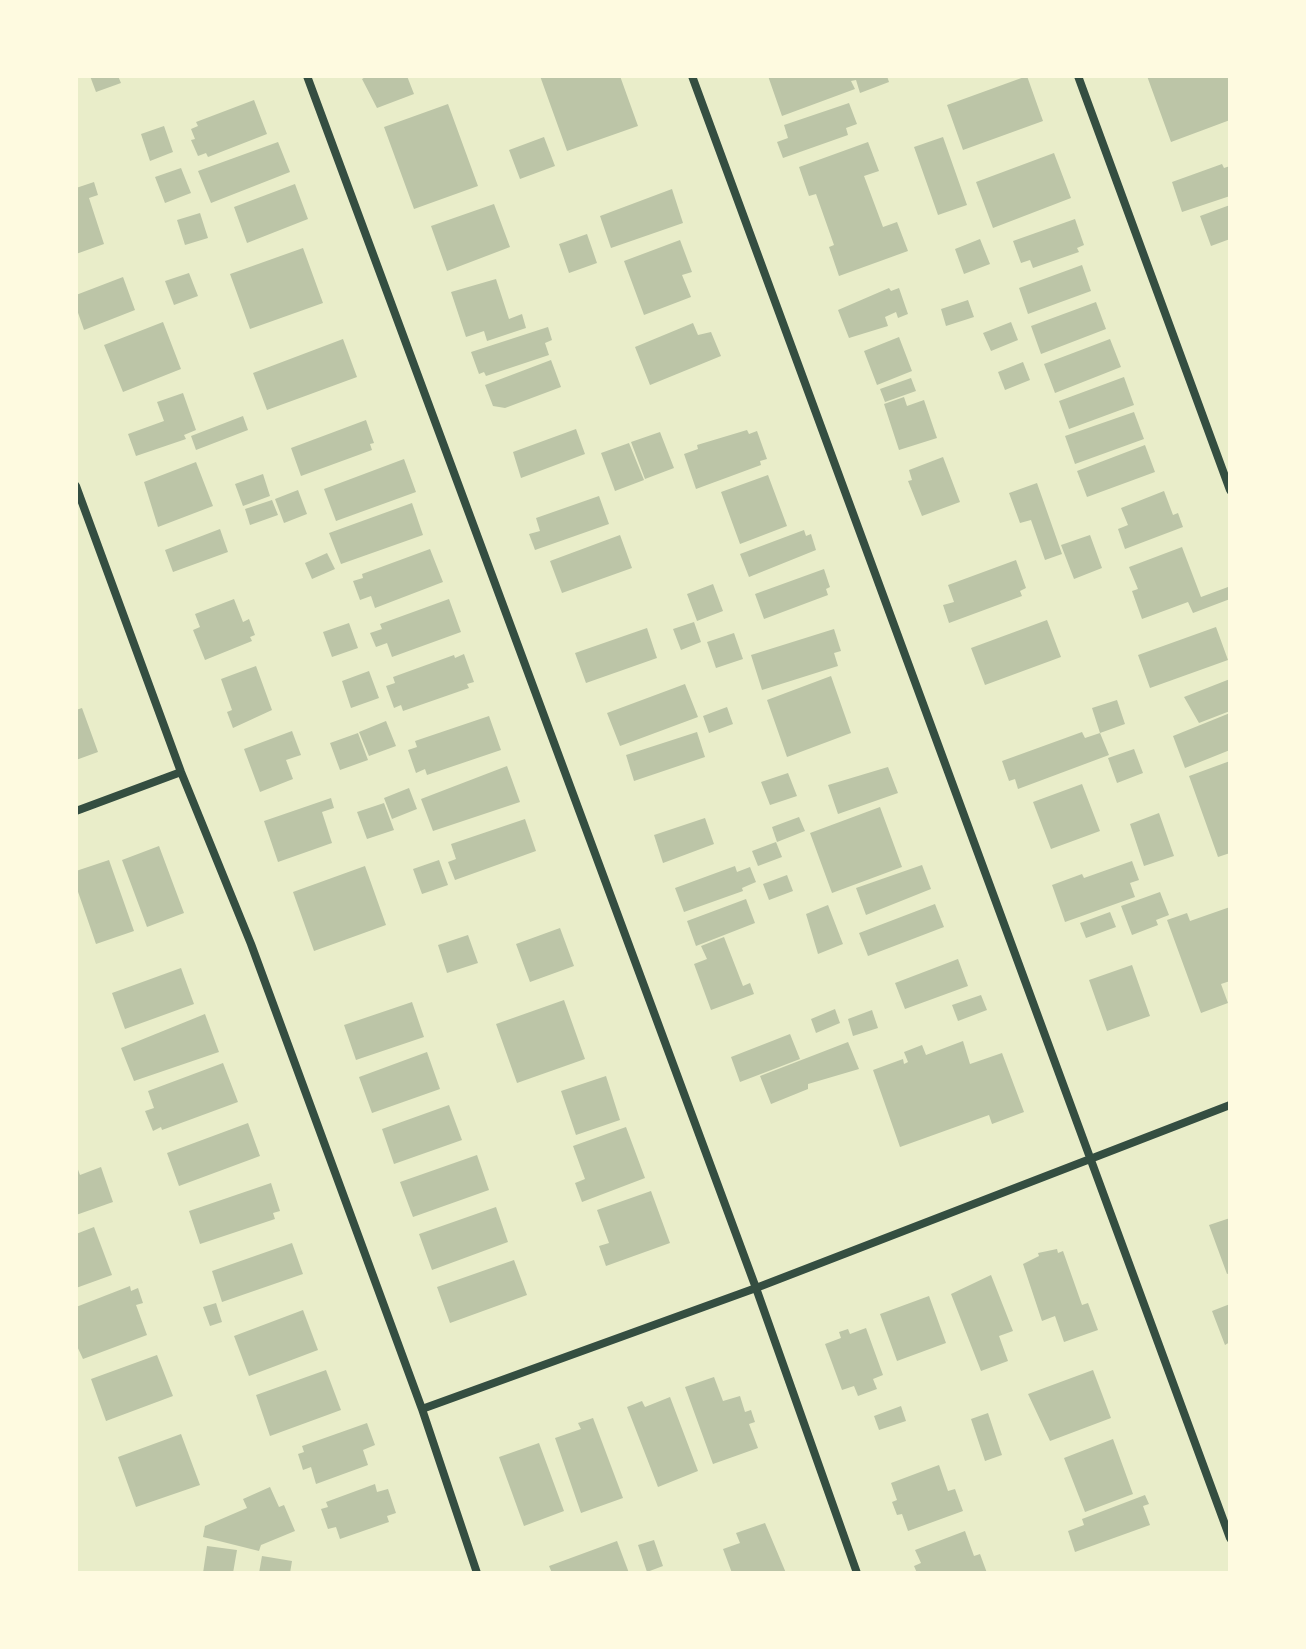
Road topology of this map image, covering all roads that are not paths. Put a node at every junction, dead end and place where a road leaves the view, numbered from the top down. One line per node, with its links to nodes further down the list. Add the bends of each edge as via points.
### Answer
1 (307, 76): 10 (street)
2 (692, 76): 9 (street)
3 (1078, 76): 5 (street)
4 (76, 486): 6 (street)
5 (1230, 490)
6 (181, 772): 7 (street); 11 (street, via 251,944)
7 (76, 811)
8 (1230, 1105): 9 (street)
9 (1091, 1157): 10 (street); 12 (street)
10 (756, 1288): 11 (street); 14 (street)
11 (422, 1409): 13 (street)
12 (1230, 1538)
13 (477, 1573)
14 (857, 1573)

